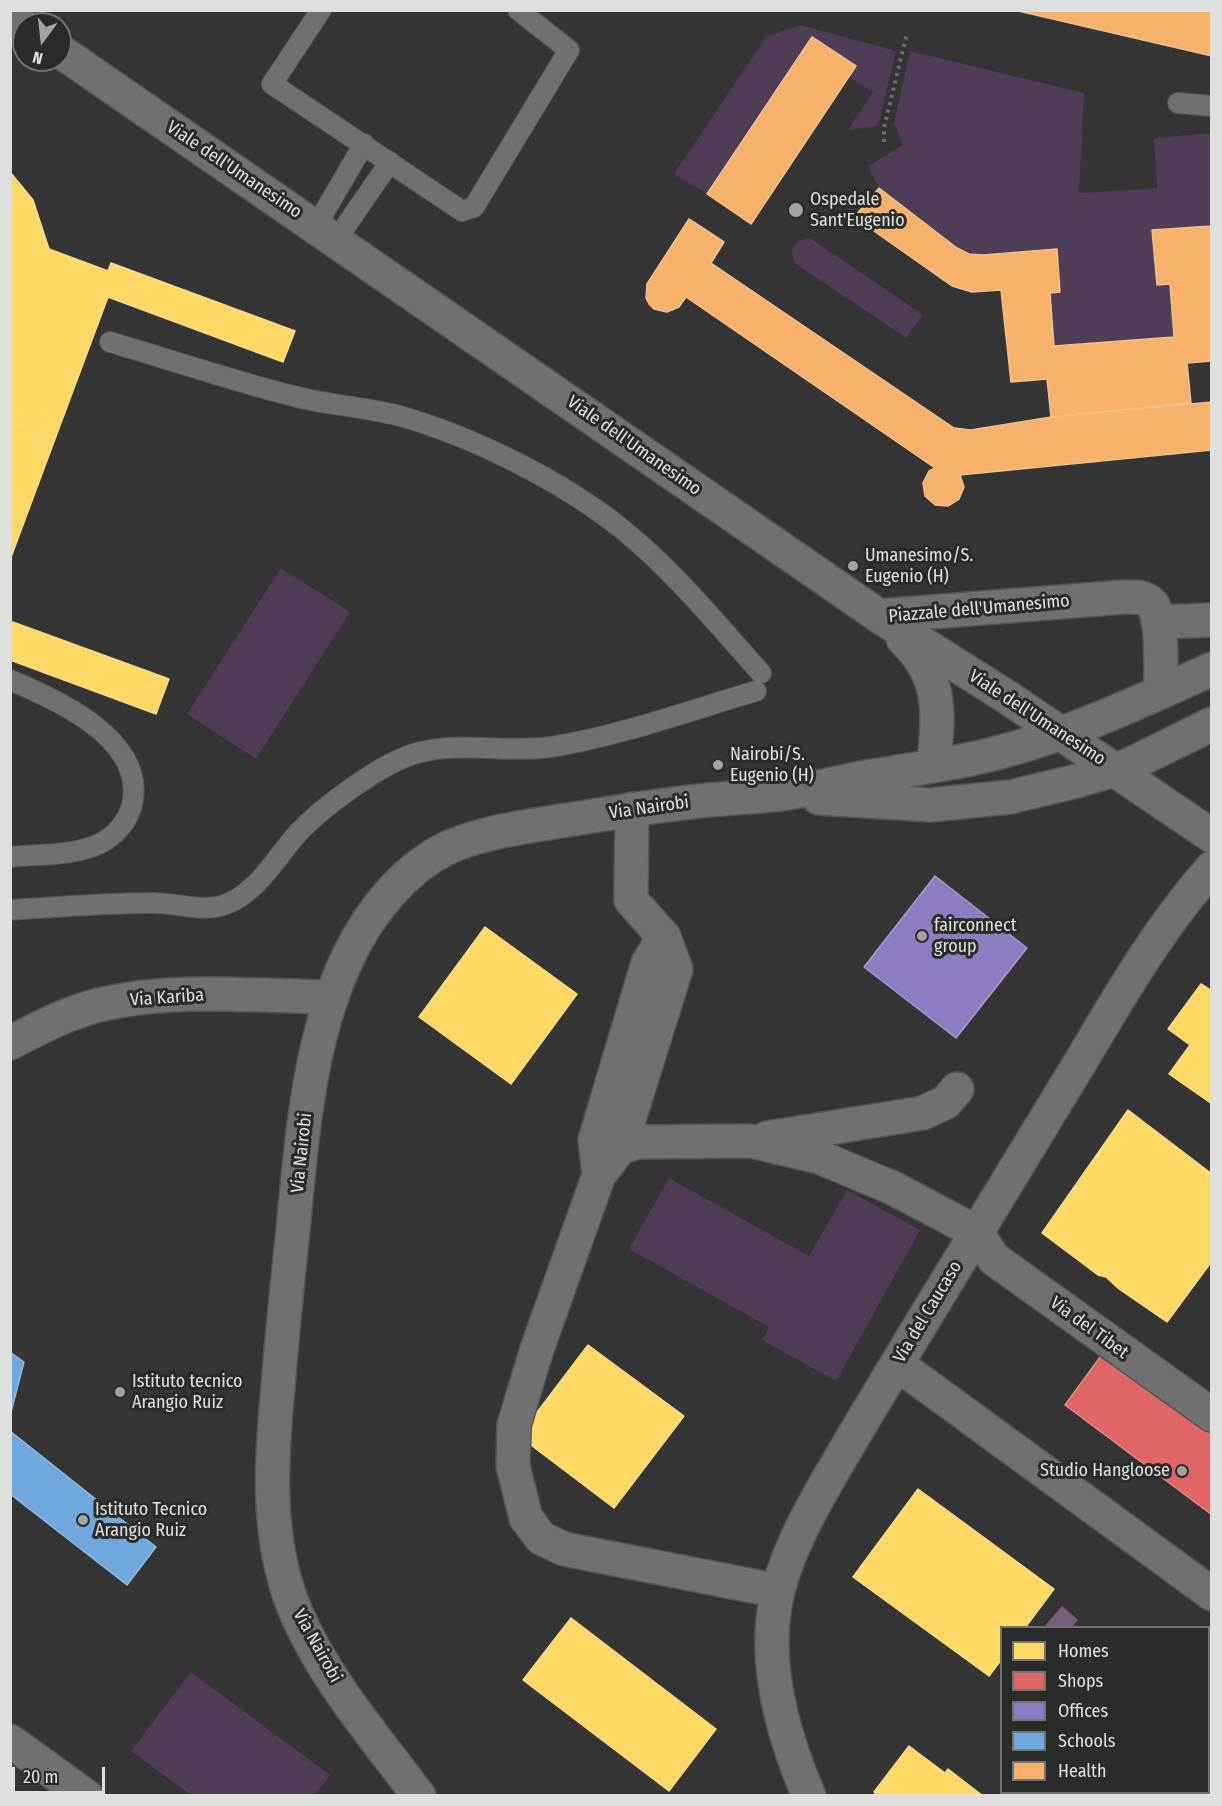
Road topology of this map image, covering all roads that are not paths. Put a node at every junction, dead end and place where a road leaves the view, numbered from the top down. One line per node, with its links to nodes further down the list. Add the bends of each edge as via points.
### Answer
1 (321, 10): 6 (lane, via 272,84)
2 (518, 10): 7 (lane, via 569,50 474,207 462,211)
3 (72, 59): 8 (street, Viale dell'Umanesimo)
4 (1178, 103): 5 (lane)
5 (1212, 106)
6 (364, 144): 7 (lane); 8 (lane)
7 (390, 162): 8 (lane)
8 (326, 233): 10 (street, Viale dell'Umanesimo)
9 (110, 342): 25 (lane, via 270,390 401,417 447,432 526,468 627,534 673,576 758,682 622,731 579,742 520,750 447,748 404,757 361,782 312,820 254,887 229,903 202,908 151,903)
10 (879, 616): 12 (street, Piazzale dell'Umanesimo, via 1134,597 1155,607); 17 (street, Viale dell'Umanesimo); 18 (street, Piazzale dell'Umanesimo, via 917,652 932,679 936,711)
11 (1212, 620): 12 (street)
12 (1158, 622): 15 (street)
13 (1212, 669): 15 (street)
14 (10, 680): 23 (lane, via 56,701 106,735 125,757 134,787 128,815 118,831 102,843 63,852)
15 (1161, 692): 17 (street)
16 (1212, 724): 19 (street)
17 (1061, 733): 18 (street, via 992,754); 19 (street, Viale dell'Umanesimo)
18 (934, 765): 20 (street)
19 (1115, 770): 20 (street, via 1010,797 938,804); 22 (street, Viale dell'Umanesimo)
20 (776, 794): 21 (street, Via Nairobi)
21 (632, 809): 26 (street, via 631,900); 27 (street, Via Nairobi, via 470,840 430,858 406,877 374,914)
22 (1212, 836)
23 (10, 856)
24 (1212, 868): 33 (street, Via del Caucaso, via 1146,955)
25 (10, 910)
26 (664, 937): 31 (street, via 676,969); 32 (street, via 648,963 595,1140)
27 (332, 997): 28 (street, Via Kariba, via 189,994 140,998 68,1015); 40 (street, Via Nairobi, via 312,1072 287,1289 273,1449 275,1530 288,1590 312,1644)
28 (10, 1043)
29 (957, 1089): 30 (street, via 946,1102 923,1113)
30 (751, 1141): 31 (street, via 637,1142); 33 (street, via 819,1157 894,1188)
31 (620, 1148): 32 (street)
32 (599, 1175): 36 (street, via 514,1425 513,1466 526,1518 541,1538 564,1549)
33 (976, 1232): 34 (street, Via del Caucaso); 35 (street, Via del Tibet, via 994,1259)
34 (897, 1364): 36 (street, Via del Caucaso, via 813,1507); 37 (street)
35 (1212, 1415)
36 (778, 1591): 41 (street, Via del Caucaso, via 772,1643 778,1695)
37 (1212, 1594)
38 (10, 1741): 39 (street)
39 (86, 1796)
40 (419, 1796)
41 (809, 1796)

